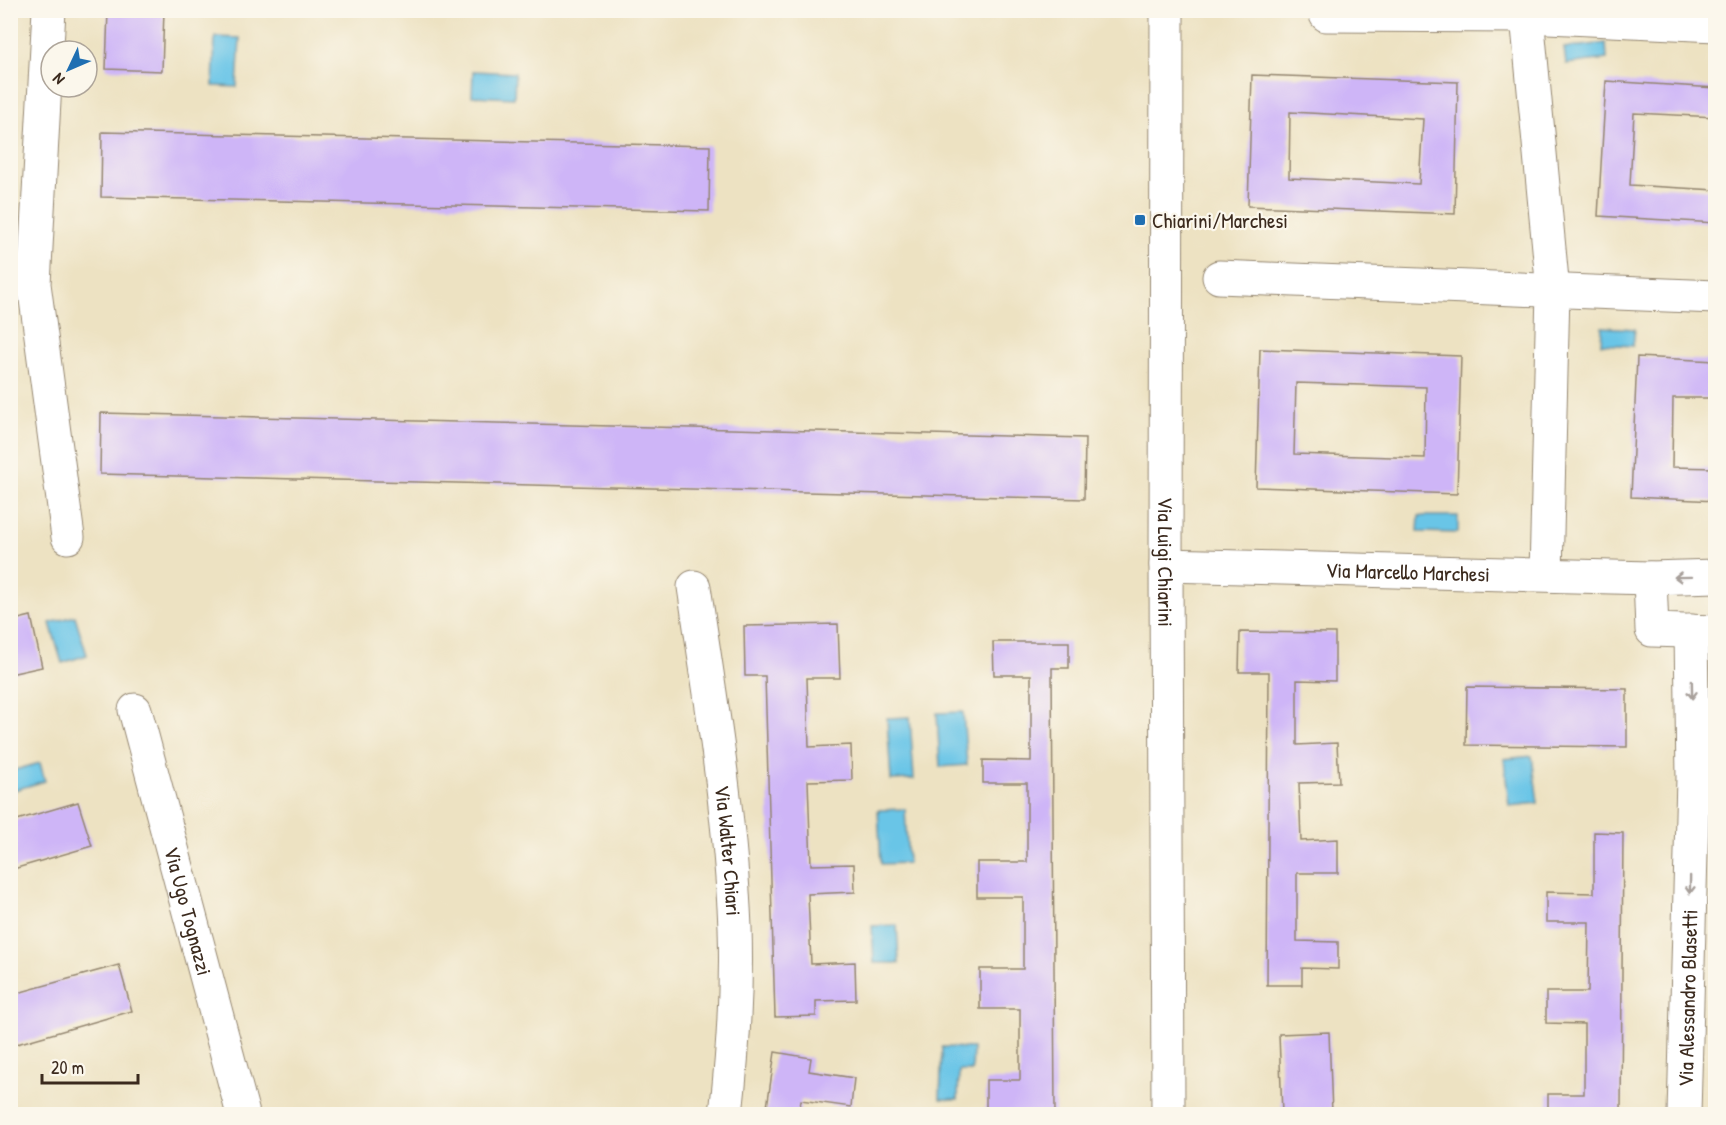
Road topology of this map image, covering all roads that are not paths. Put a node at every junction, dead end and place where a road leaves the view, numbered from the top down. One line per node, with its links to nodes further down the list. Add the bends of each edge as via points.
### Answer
1 (49, 10): 9 (street, via 34,284)
2 (1167, 10): 10 (street, Via Luigi Chiarini)
3 (1326, 15): 4 (street)
4 (1527, 16): 5 (street); 7 (street)
5 (1716, 25)
6 (1219, 277): 7 (street)
7 (1553, 291): 8 (street); 11 (street)
8 (1716, 297)
9 (68, 537)
10 (1166, 566): 11 (street, Via Marcello Marchesi); 19 (street, Via Luigi Chiarini)
11 (1546, 574): 13 (street, Via Marcello Marchesi)
12 (1716, 576): 13 (street, Via Marcello Marchesi, one-way to 13)
13 (1650, 578): 15 (street, via 1652,630)
14 (694, 587): 18 (street, Via Walter Chiari, via 724,787 732,875 735,1012)
15 (1703, 632): 20 (street, Via Alessandro Blasetti, one-way to 20, via 1693,778)
16 (135, 710): 17 (street, Via Ugo Tognazzi)
17 (243, 1114)
18 (726, 1114)
19 (1168, 1114)
20 (1684, 1114)

